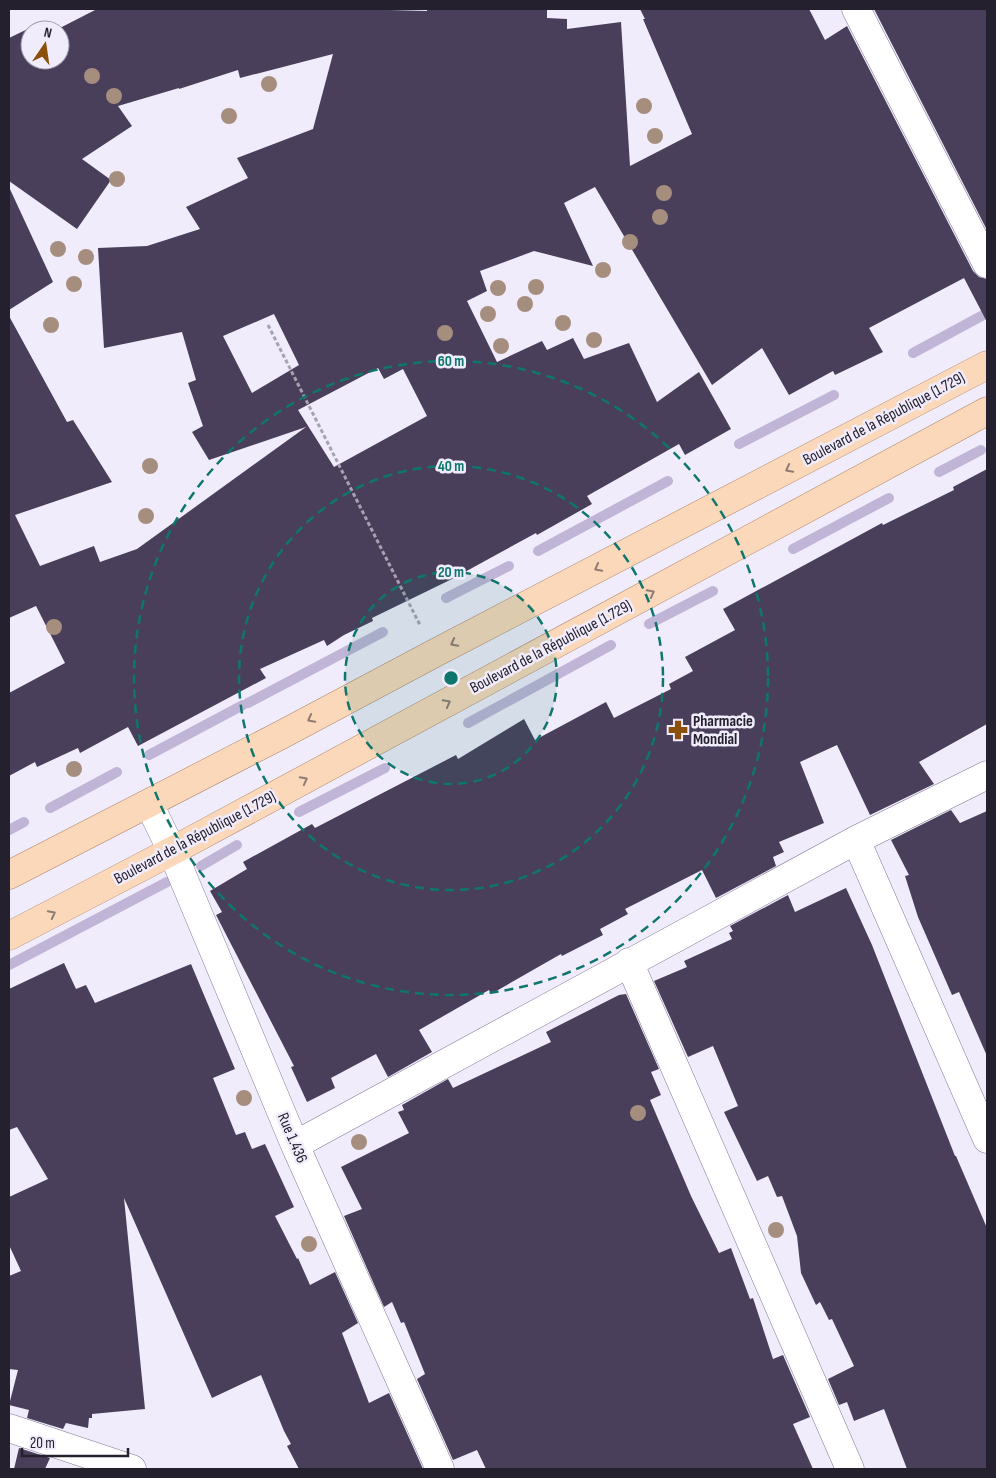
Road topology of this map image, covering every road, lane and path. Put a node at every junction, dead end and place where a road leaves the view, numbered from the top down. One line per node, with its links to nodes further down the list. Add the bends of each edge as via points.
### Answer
1 (856, 9): 2 (street)
2 (987, 264)
3 (268, 325): 6 (path)
4 (987, 365): 6 (main road, Boulevard de la République (1.729), one-way to 6)
5 (987, 411): 10 (main road, Boulevard de la République (1.729), one-way to 5)
6 (435, 653): 8 (main road, Boulevard de la République (1.729), one-way to 8)
7 (987, 775): 9 (street)
8 (148, 804): 10 (street, Rue 1.436); 11 (main road, Boulevard de la République (1.729))
9 (856, 840): 13 (street); 14 (street)
10 (172, 851): 12 (main road, Boulevard de la République (1.729), one-way to 10); 15 (street, Rue 1.436)
11 (9, 875)
12 (9, 936)
13 (629, 962): 15 (street); 19 (street)
14 (987, 1140)
15 (295, 1145): 18 (street, Rue 1.436)
16 (9, 1428): 17 (street)
17 (132, 1469)
18 (440, 1469)
19 (850, 1469)

